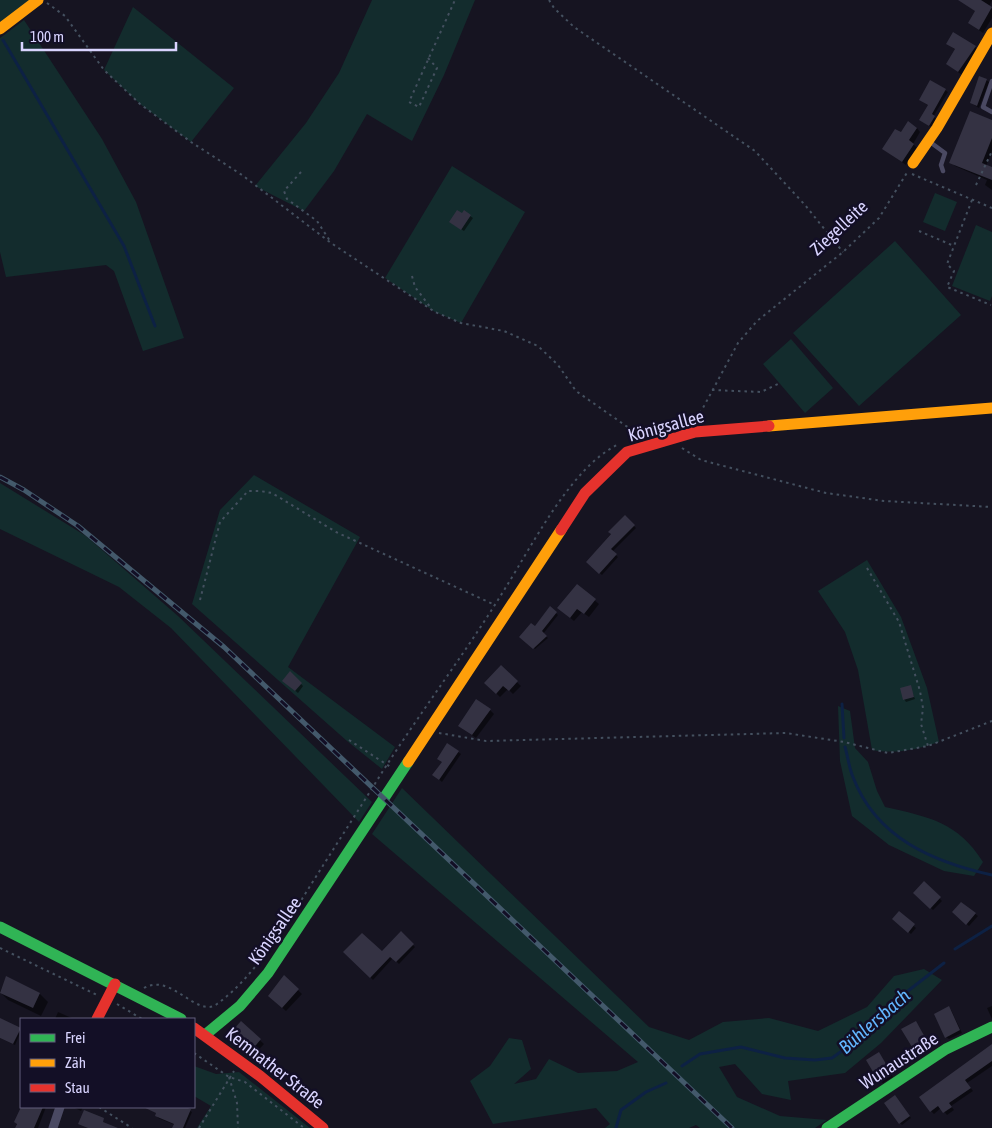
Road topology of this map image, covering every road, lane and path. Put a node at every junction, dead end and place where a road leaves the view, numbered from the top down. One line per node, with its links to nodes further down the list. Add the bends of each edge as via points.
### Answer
1 (38, 0): 5 (street)
2 (43, 0): 21 (path, via 65,16 104,70 140,104 242,175)
3 (455, 0): 7 (path)
4 (549, 0): 23 (path, via 574,27 755,151)
5 (0, 29)
6 (992, 33): 10 (street)
7 (428, 58): 7 (path, via 409,102 419,107 436,68)
8 (991, 84): 9 (lane, via 983,107)
9 (992, 112)
10 (928, 141): 14 (street); 15 (lane, via 945,152 941,165)
11 (992, 151): 12 (path)
12 (987, 161): 13 (path); 17 (path)
13 (992, 163)
14 (911, 168): 18 (path); 23 (path, Ziegelleite, via 879,218)
15 (943, 171)
16 (301, 172): 21 (path, via 284,191 287,199 317,221)
17 (976, 185)
18 (972, 200): 19 (path); 22 (path)
19 (992, 208)
20 (919, 231): 22 (path)
21 (331, 243): 26 (path)
22 (954, 246): 25 (path, via 946,264 954,270 947,287)
23 (843, 252): 28 (path, Ziegelleite, via 757,321 738,343)
24 (412, 276): 26 (path, via 415,288)
25 (991, 305)
26 (435, 312): 31 (path, via 504,332 538,346 558,365 576,391)
27 (778, 384): 28 (path, via 761,392)
28 (712, 390): 30 (path, Ziegelleite, via 697,418)
29 (992, 408): 30 (street, Königsallee)
30 (695, 432): 32 (street, Königsallee)
31 (639, 435)
32 (675, 438): 33 (path, via 684,450 701,460 826,492 884,501); 36 (street, Königsallee, via 627,452 585,493)
33 (992, 506)
34 (867, 568): 41 (path, via 899,622 920,691 922,724)
35 (200, 600): 36 (path, via 220,522 248,492 260,491 272,493 336,532)
36 (506, 611): 39 (street, Königsallee)
37 (992, 721): 41 (path)
38 (416, 723): 42 (path)
39 (428, 730): 41 (path, via 486,741 786,734 844,742 888,753); 43 (street, Königsallee)
40 (349, 740): 42 (path)
41 (928, 746)
42 (387, 765): 43 (path); 47 (path, via 286,924 252,971 229,995 209,1007 162,984 152,983 143,988)
43 (399, 776): 54 (street, Königsallee, via 268,973 240,1006)
44 (1, 930): 46 (street)
45 (0, 948): 48 (path)
46 (115, 984): 47 (street); 48 (street)
47 (139, 996): 51 (street)
48 (107, 999): 49 (street); 50 (path)
49 (98, 1018)
50 (140, 1018)
51 (179, 1018)
52 (992, 1027): 66 (street, Wunaustraße, via 946,1050)
53 (195, 1029): 54 (street)
54 (205, 1035): 56 (street, Kemnather Straße)
55 (195, 1054): 57 (path)
56 (241, 1061): 57 (path); 65 (street, Kemnather Straße)
57 (229, 1077): 62 (path); 63 (path, via 237,1103); 64 (path, via 245,1082)
58 (60, 1108): 60 (street)
59 (101, 1108): 61 (path)
60 (54, 1128)
61 (132, 1128)
62 (199, 1128)
63 (238, 1128)
64 (304, 1128)
65 (323, 1128)
66 (827, 1128)

